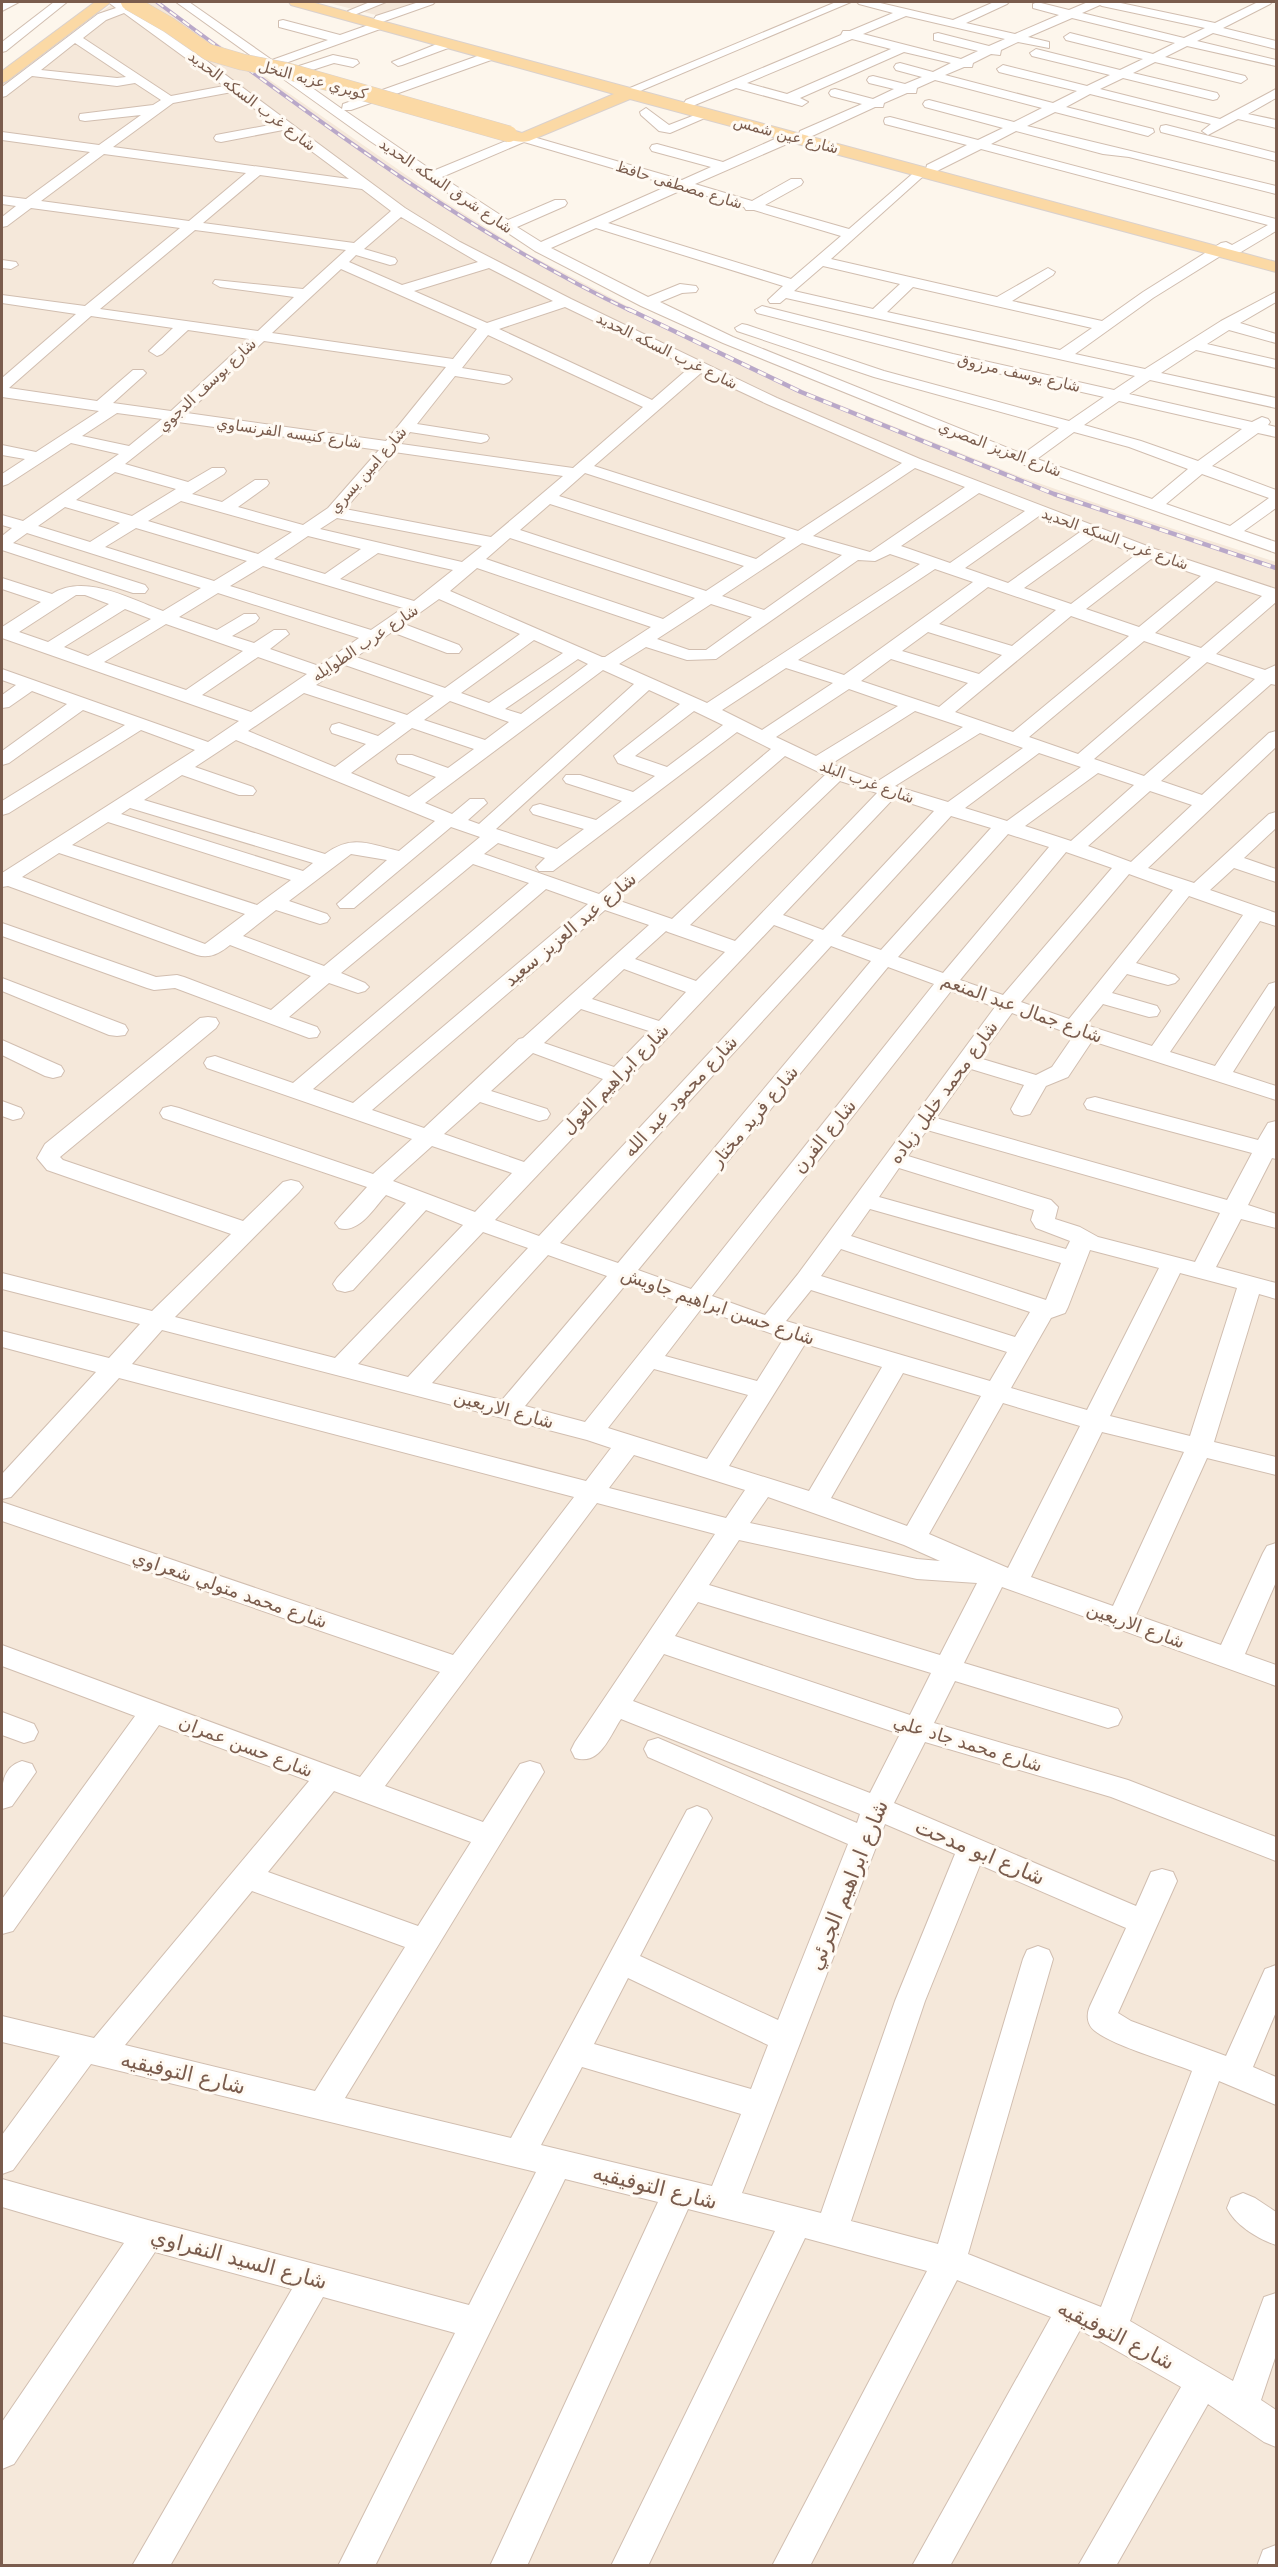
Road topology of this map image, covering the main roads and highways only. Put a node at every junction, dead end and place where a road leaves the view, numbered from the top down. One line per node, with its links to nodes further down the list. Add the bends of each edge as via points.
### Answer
1 (90, 2): 7 (main road)
2 (104, 2): 8 (main road)
3 (296, 2): 6 (main road, شارع عين شمس)
4 (317, 2): 6 (main road, شارع عين شمس)
5 (123, 4): 9 (main road, كوبري عزبه النخل, bridge, via 169,25 208,52 516,136)
6 (380, 22): 9 (main road, شارع عين شمس); 9 (main road, شارع عين شمس, via 490,56)
7 (2, 67)
8 (2, 78)
9 (633, 91): 10 (main road, شارع عين شمس); 10 (main road, شارع عين شمس, via 690,103)
10 (798, 135): 11 (main road, شارع عين شمس)
11 (1226, 249): 12 (main road, شارع عين شمس); 13 (main road, شارع عين شمس)
12 (1276, 260)
13 (1276, 267)

